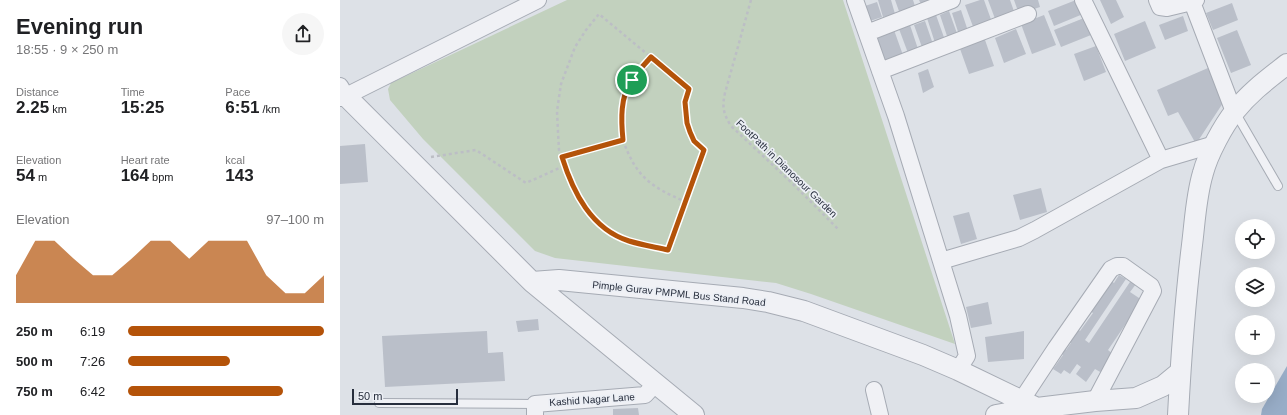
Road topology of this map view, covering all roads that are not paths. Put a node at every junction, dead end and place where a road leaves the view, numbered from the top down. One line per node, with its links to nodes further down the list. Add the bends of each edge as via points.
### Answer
1 (538, 0): 11 (street)
2 (855, 0): 8 (street)
3 (952, 0): 8 (street)
4 (1083, 0): 14 (street)
5 (1157, 0): 6 (street, via 1160,7 1167,8)
6 (1194, 1): 12 (street)
7 (1028, 14): 10 (street)
8 (867, 33): 10 (street)
9 (1287, 64): 12 (street, via 1256,88)
10 (880, 70): 16 (street)
11 (342, 93): 17 (street)
12 (1234, 112): 13 (street); 15 (lane)
13 (1215, 144): 14 (street); 19 (street, via 1203,173 1196,210)
14 (1160, 160): 16 (street, via 1019,238)
15 (1278, 186)
16 (941, 261): 18 (street, via 967,356)
17 (532, 282): 18 (street, Pimple Gurav PMPML Bus Stand Road, via 559,280 768,302 804,311); 20 (street)
18 (958, 370): 24 (street, Pimple Gurav PMPML Bus Stand Road)
19 (1180, 372): 22 (street, via 1163,386 1136,398); 29 (street)
20 (656, 383): 25 (street, Kashid Nagar Lane, via 645,395); 26 (street)
21 (874, 390): 27 (street)
22 (1095, 401): 24 (street); 24 (street, via 1153,291 1151,286 1123,266 1111,269 1056,348)
23 (379, 403): 25 (lane)
24 (1029, 405): 28 (street)
25 (535, 409)
26 (694, 415)
27 (880, 415)
28 (996, 415)
29 (1178, 415)

